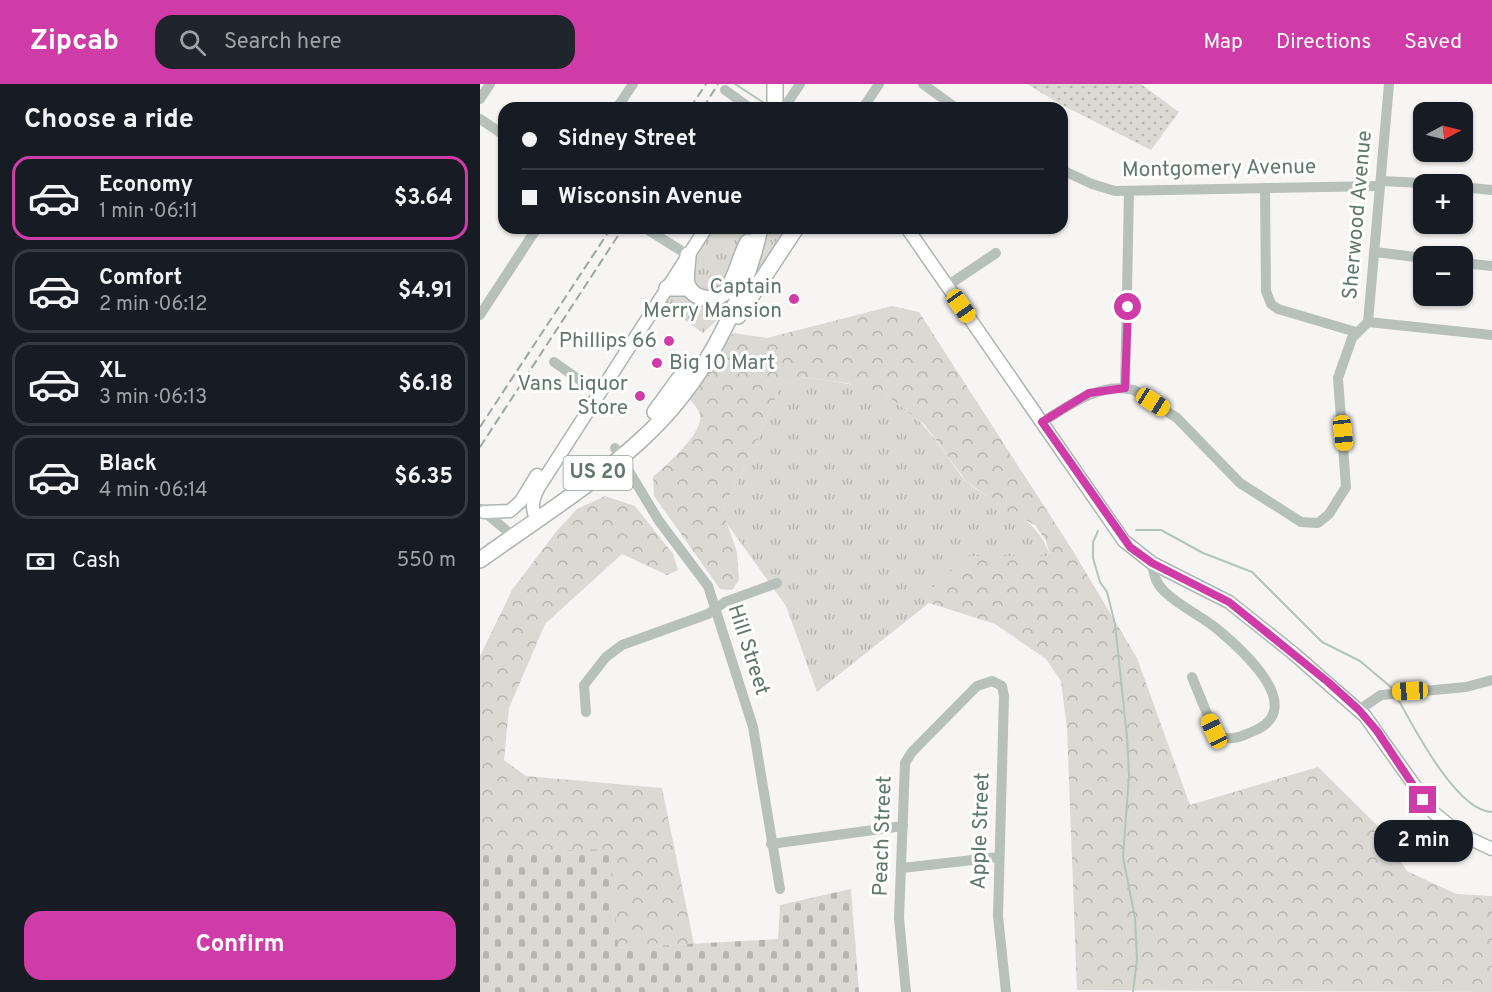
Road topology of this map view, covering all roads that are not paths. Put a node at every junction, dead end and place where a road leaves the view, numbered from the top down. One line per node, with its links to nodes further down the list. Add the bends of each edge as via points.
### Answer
1 (490, 84): 9 (street)
2 (633, 84): 10 (street)
3 (775, 84): 12 (highway)
4 (800, 84): 13 (street)
5 (879, 84): 14 (street)
6 (922, 84): 15 (street)
7 (1389, 84): 19 (street, Sherwood Avenue)
8 (725, 90): 11 (street)
9 (480, 99)
10 (621, 102)
11 (742, 102)
12 (775, 102)
13 (788, 102)
14 (867, 102)
15 (948, 102)
16 (480, 119): 17 (street)
17 (498, 131)
18 (1068, 173): 24 (street, Montgomery Avenue, via 1104,189)
19 (1381, 184): 20 (street, Montgomery Avenue); 21 (street, Montgomery Avenue); 32 (street, Sherwood Avenue)
20 (1413, 184)
21 (1265, 188): 24 (street, Montgomery Avenue); 43 (street, via 1266,291 1271,304)
22 (1473, 188): 23 (street)
23 (1492, 190)
24 (1129, 192): 47 (street)
25 (533, 234): 41 (street)
26 (655, 234): 34 (street)
27 (702, 234): 34 (main road)
28 (759, 234): 46 (highway, US 20, via 736,303)
29 (792, 234): 46 (highway)
30 (911, 234): 38 (main road)
31 (750, 235): 40 (highway, via 721,296 702,297); 50 (highway, US 20, via 729,301 708,337 658,408)
32 (1375, 252): 35 (street); 42 (street, Sherwood Avenue)
33 (996, 253): 38 (street)
34 (688, 255): 39 (main road); 40 (highway)
35 (1413, 257)
36 (1473, 263): 37 (street)
37 (1492, 266)
38 (947, 286): 49 (main road)
39 (667, 288): 40 (highway); 48 (main road)
40 (689, 288)
41 (480, 315)
42 (1368, 322): 43 (street, Sherwood Avenue); 44 (street)
43 (1356, 332): 47 (street, Sherwood Avenue, via 1338,378 1345,491 1329,514 1313,524 1294,519 1231,476 1168,411)
44 (1492, 335)
45 (554, 362): 48 (street)
46 (699, 368): 50 (highway, US 20, via 659,422)
47 (1125, 388): 49 (street, via 1089,393)
48 (598, 393): 51 (main road)
49 (1042, 422): 57 (main road, via 1118,534)
50 (618, 453): 53 (highway, US 20); 59 (street, Hill Street, via 658,521 705,580)
51 (558, 457): 52 (main road, via 544,465 515,508 505,512); 53 (main road, via 536,493)
52 (482, 510): 54 (street)
53 (535, 516): 54 (highway, US 20)
54 (510, 533): 55 (highway, US 20); 56 (highway, US 20)
55 (480, 550)
56 (480, 560)
57 (1152, 563): 60 (street, via 1155,580 1165,592 1230,640 1260,672 1275,697 1272,718 1265,726 1230,738 1221,737 1214,731); 63 (main road, via 1241,610)
58 (777, 583): 59 (street)
59 (714, 608): 64 (street, via 708,614 614,650 584,685); 66 (street, Hill Street, via 753,727)
60 (1192, 677)
61 (1492, 680): 63 (street, via 1466,687 1381,694)
62 (988, 681): 65 (street, Peach Street, via 977,686 908,757); 68 (street, Apple Street, via 999,683 1004,696)
63 (1359, 710): 67 (main road, via 1434,813 1460,834)
64 (586, 712)
65 (903, 826): 66 (street); 69 (street, Peach Street)
66 (771, 844): 70 (street, Hill Street)
67 (1492, 849)
68 (999, 857): 69 (street); 72 (street, Apple Street, via 998,928)
69 (902, 868): 71 (street, Peach Street, via 900,933)
70 (780, 889)
71 (906, 992)
72 (1006, 992)

